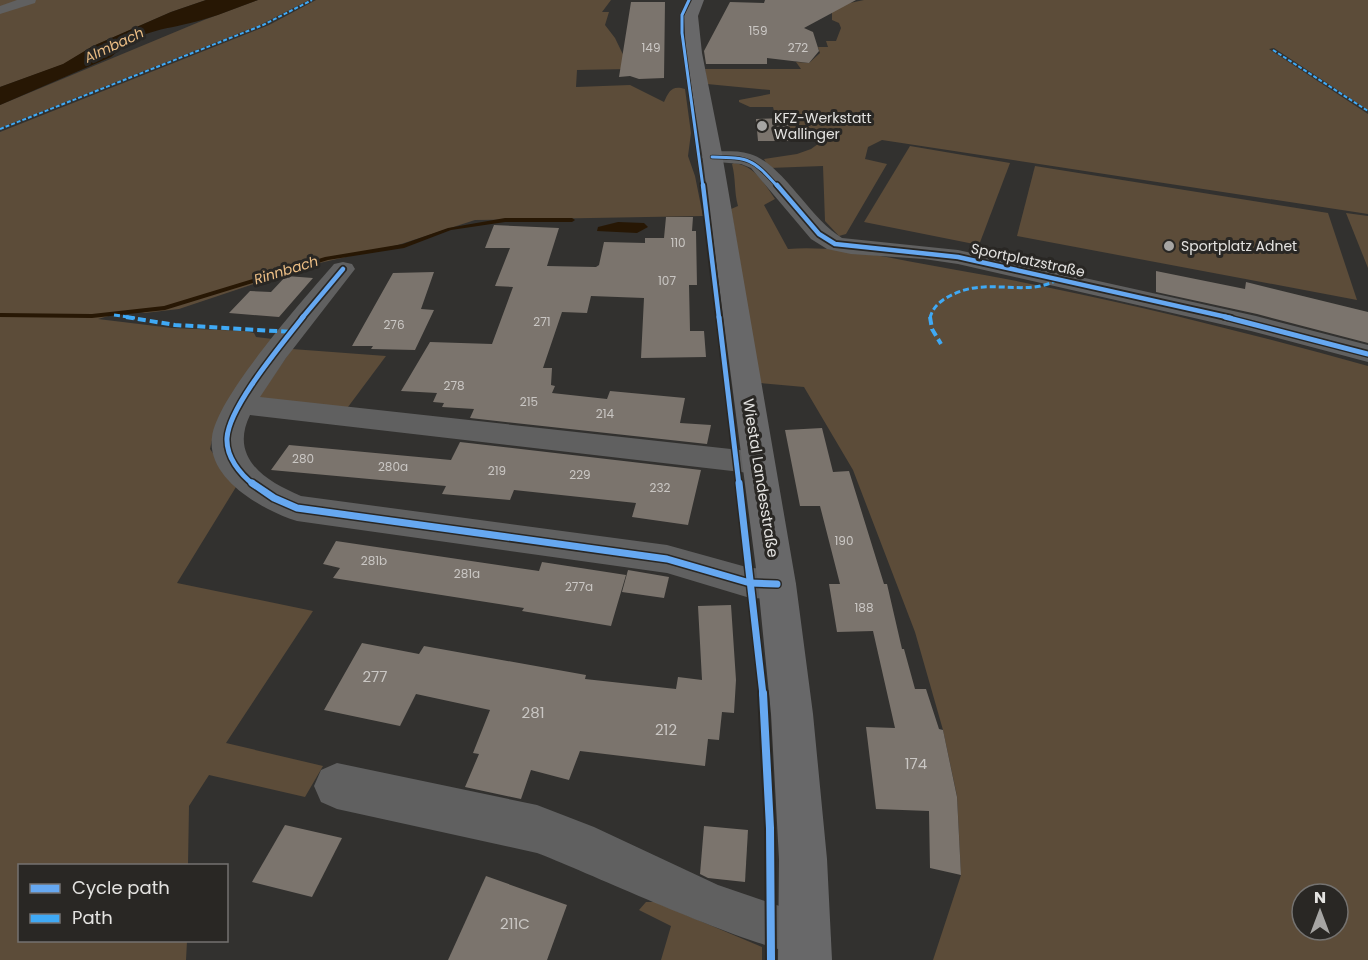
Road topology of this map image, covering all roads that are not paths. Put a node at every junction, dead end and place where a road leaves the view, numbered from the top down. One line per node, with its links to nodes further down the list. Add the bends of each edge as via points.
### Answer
1 (30, 0): 3 (street)
2 (698, 0): 4 (main road, Wiestal Landesstraße, via 692,11 691,27)
3 (0, 10)
4 (712, 157): 6 (street, Sportplatzstraße, via 744,158 758,164 819,234 835,244 951,256 1256,324); 8 (main road, Wiestal Landesstraße)
5 (343, 269): 7 (street)
6 (1368, 354)
7 (240, 405): 8 (street); 9 (street, via 227,438 234,460 252,484 297,508 668,559 750,583)
8 (758, 463): 9 (main road, Wiestal Landesstraße)
9 (777, 585): 11 (main road, Wiestal Landesstraße, via 797,770)
10 (337, 786): 11 (street, via 537,829)
11 (805, 950)

